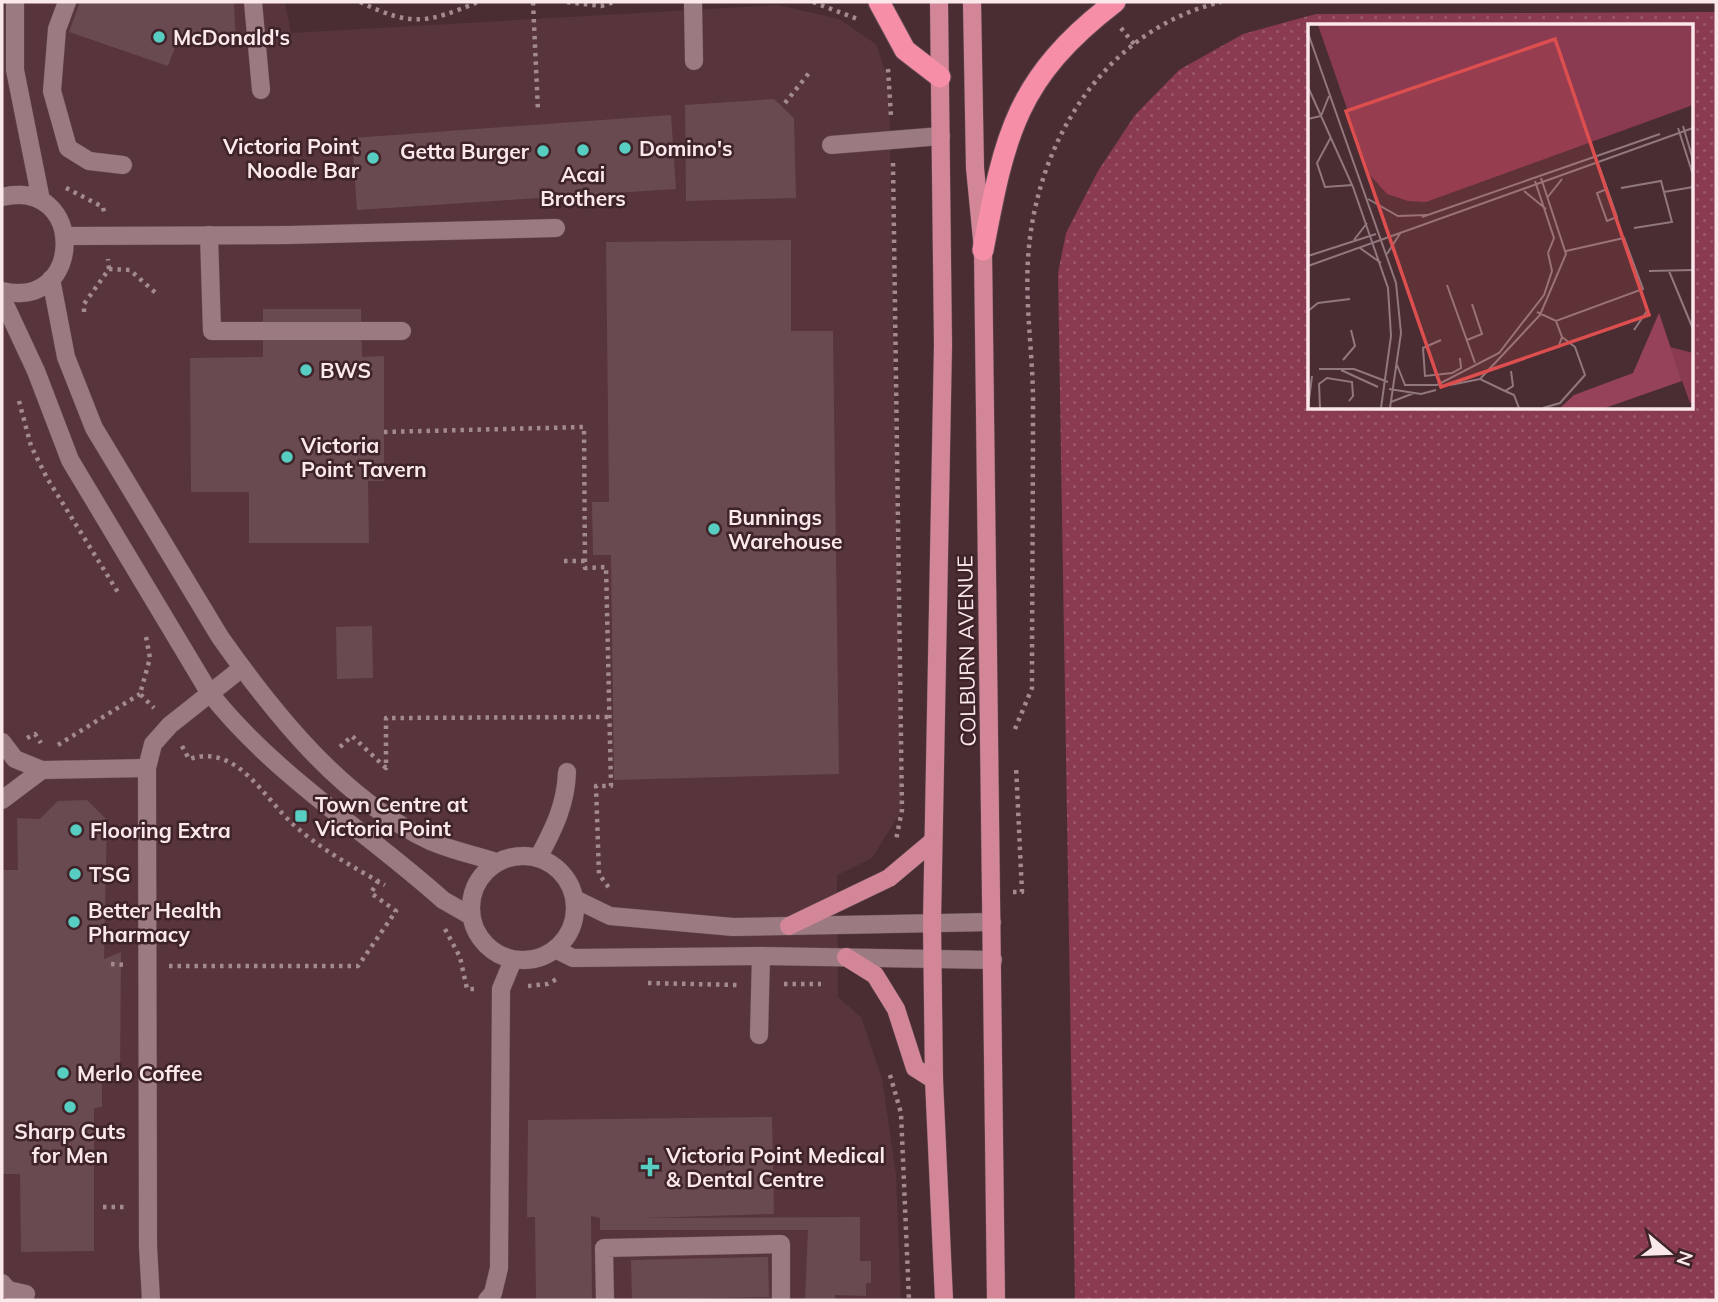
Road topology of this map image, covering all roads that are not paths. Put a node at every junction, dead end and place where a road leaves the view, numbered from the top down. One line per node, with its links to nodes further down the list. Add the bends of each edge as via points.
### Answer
1 (15, 2): 16 (street, via 15,70)
2 (67, 2): 14 (street, via 57,29 52,91 68,148 89,161)
3 (253, 2): 11 (street)
4 (693, 2): 9 (street)
5 (939, 2): 10 (main road, COLBURN AVENUE)
6 (972, 2): 20 (main road, COLBURN AVENUE, via 975,169)
7 (1115, 2): 20 (highway, via 1069,40 1017,116 999,164)
8 (872, 9): 10 (highway, via 905,50)
9 (694, 61)
10 (940, 77): 12 (main road, COLBURN AVENUE)
11 (261, 90)
12 (941, 136): 13 (street); 32 (main road, COLBURN AVENUE, via 943,392)
13 (831, 145)
14 (122, 165)
15 (2, 197): 16 (street, via 28,195)
16 (41, 200): 18 (street, via 57,215)
17 (556, 228): 19 (street)
18 (66, 236): 19 (street); 21 (street, via 66,252)
19 (209, 236): 24 (street, via 212,331)
20 (983, 250): 37 (main road, COLBURN AVENUE)
21 (51, 279): 22 (street, via 26,292); 25 (street, via 66,357 94,428)
22 (2, 290)
23 (2, 298): 26 (street, via 70,460)
24 (402, 331)
25 (242, 668): 26 (street); 34 (street, via 310,750 370,801 429,840)
26 (209, 692): 28 (street, via 153,744); 36 (street, via 279,768 443,900)
27 (4, 745): 29 (street, via 15,759)
28 (146, 768): 29 (street); 50 (street)
29 (42, 770): 31 (street)
30 (567, 772): 33 (street, via 557,823)
31 (2, 800)
32 (933, 841): 38 (main road, COLBURN AVENUE); 39 (main road, via 889,878)
33 (538, 858): 34 (street, via 524,855); 35 (street, via 562,873)
34 (496, 862): 36 (street, via 476,885)
35 (575, 899): 39 (street, via 610,916 636,920); 40 (street, via 572,927)
36 (471, 916): 44 (street, via 485,944)
37 (992, 922): 38 (street); 45 (main road, COLBURN AVENUE)
38 (932, 923): 39 (street); 43 (main road, COLBURN AVENUE)
39 (789, 926)
40 (555, 949): 41 (street, via 573,958); 44 (street, via 542,957)
41 (761, 956): 42 (street); 46 (street)
42 (846, 957): 43 (street); 47 (main road, via 876,975 895,1009 915,1068)
43 (933, 959): 45 (street); 47 (main road, COLBURN AVENUE)
44 (513, 960): 51 (street, via 501,989 499,1268)
45 (993, 960): 55 (main road, COLBURN AVENUE)
46 (759, 1035)
47 (934, 1080): 54 (main road, COLBURN AVENUE)
48 (2, 1283): 49 (street, via 8,1290)
49 (26, 1294)
50 (151, 1300)
51 (487, 1300)
52 (605, 1300): 53 (street, via 604,1248 781,1244)
53 (781, 1300)
54 (944, 1300)
55 (996, 1300)

